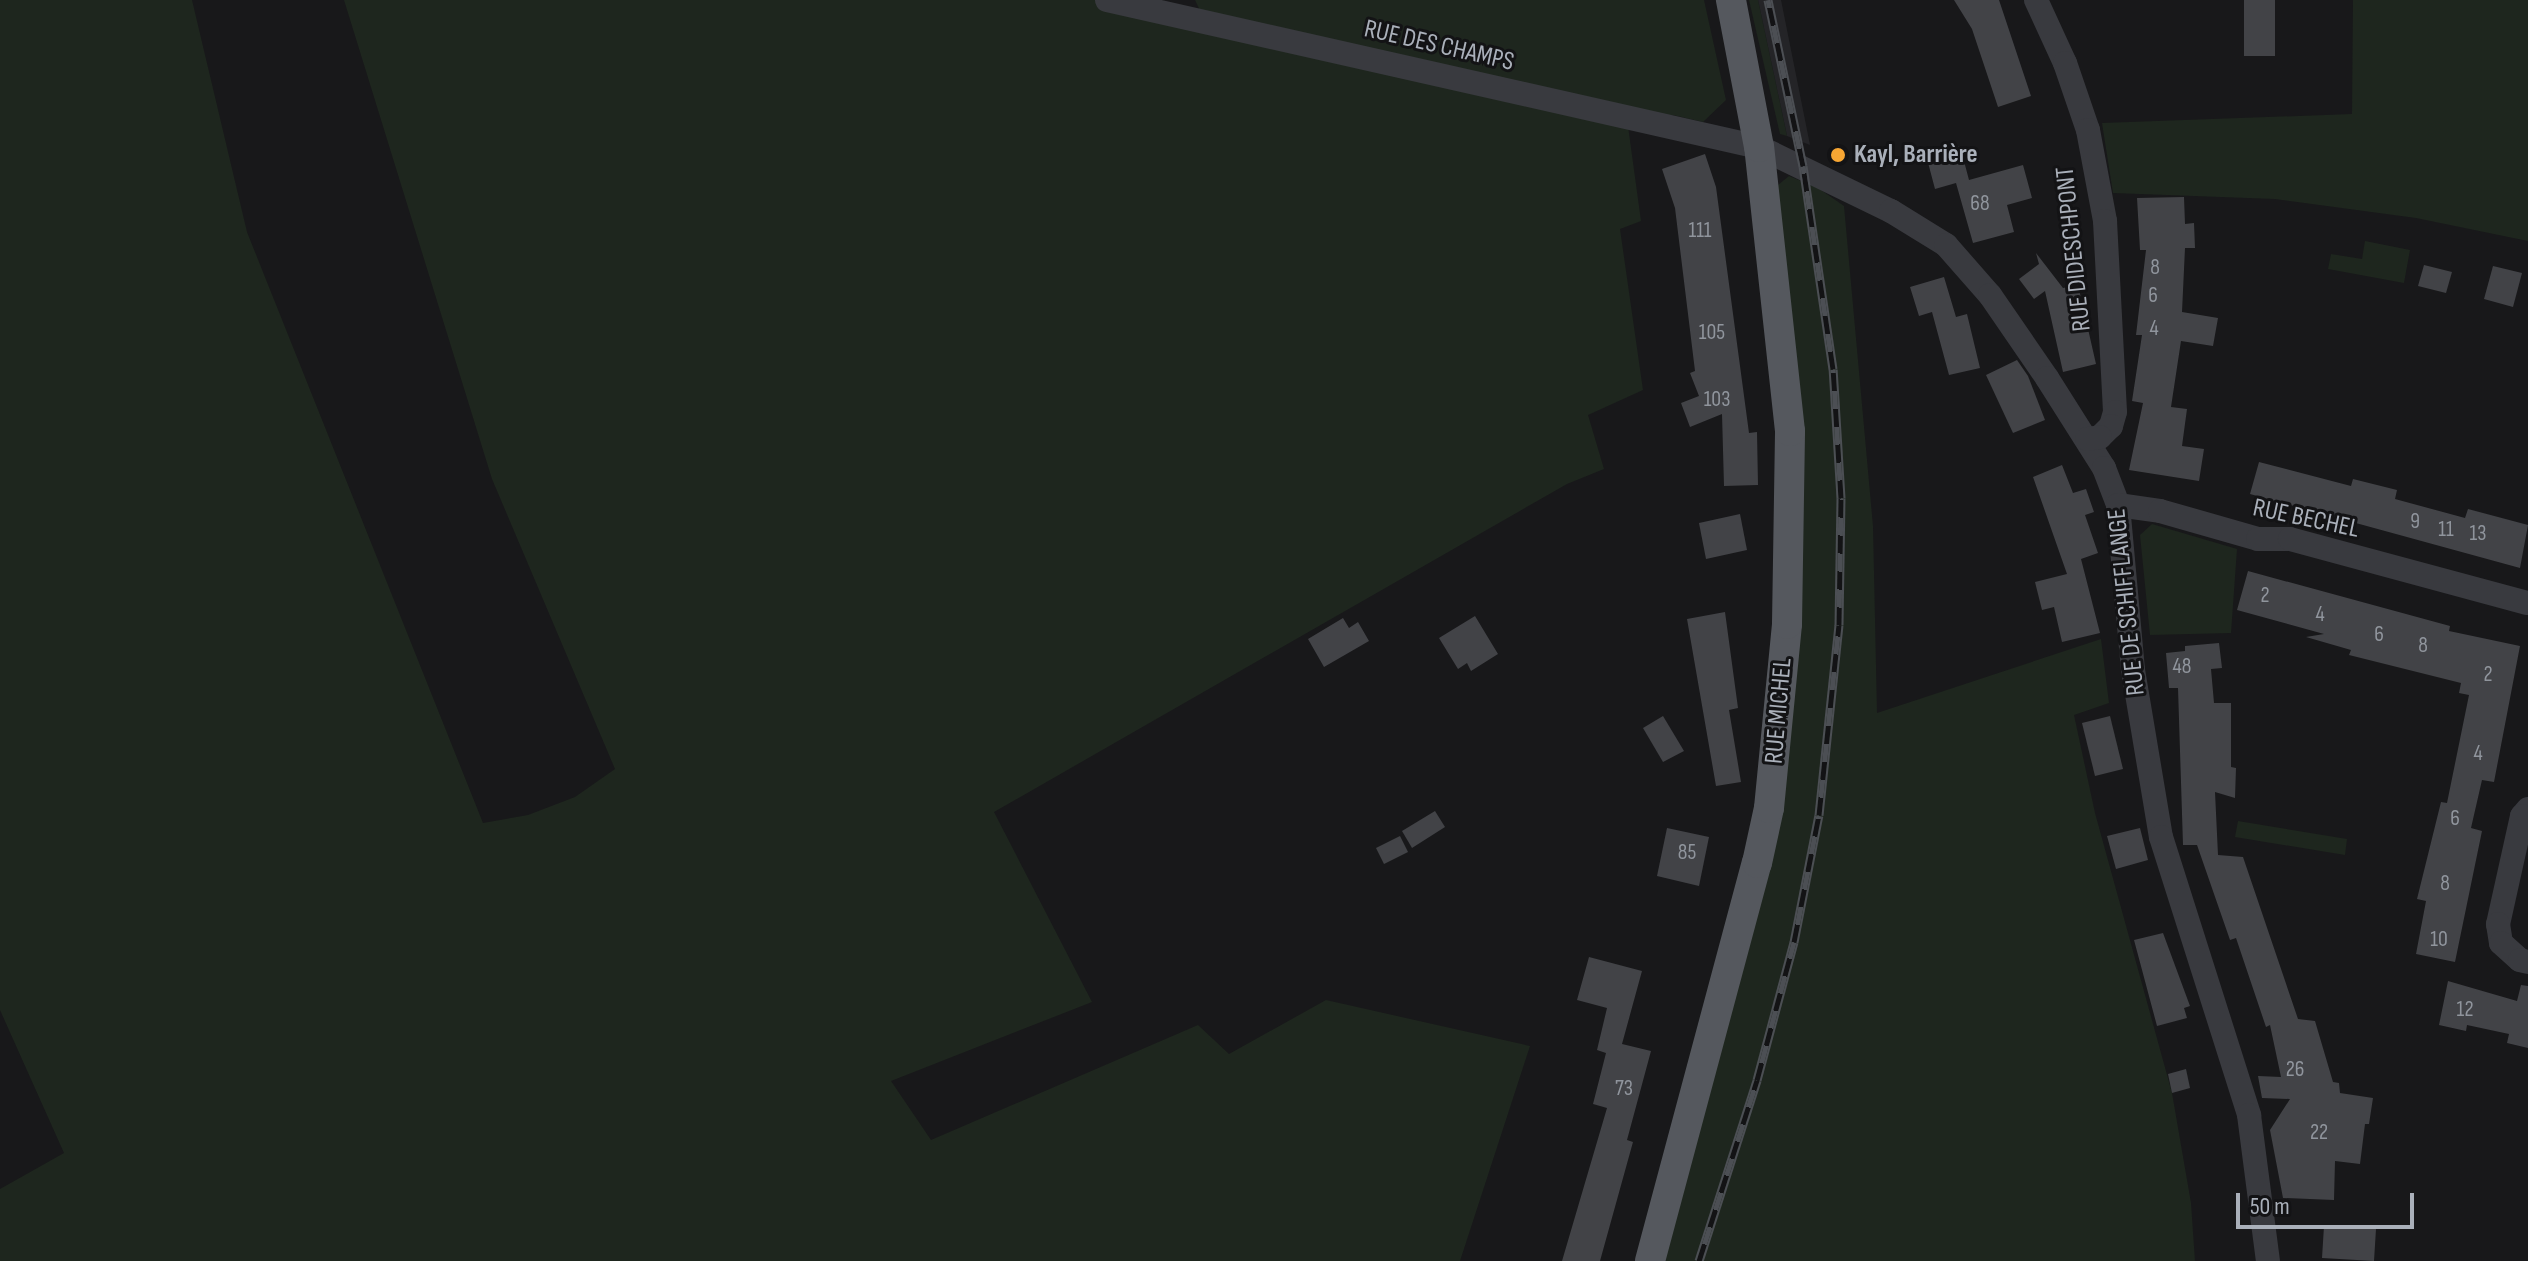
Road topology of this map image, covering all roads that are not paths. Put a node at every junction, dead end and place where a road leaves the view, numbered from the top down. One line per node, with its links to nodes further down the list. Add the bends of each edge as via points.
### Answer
1 (1107, 0): 4 (street, RUE DES CHAMPS)
2 (1731, 0): 4 (main road)
3 (2036, 0): 5 (street, RUE DIDESCHPONT, via 2088,130 2105,221 2115,412 2100,437)
4 (1759, 147): 5 (street, RUE DE SCHIFFLANGE, via 1891,211 1946,245 1990,295); 10 (main road, RUE MICHEL, via 1790,431 1787,624 1778,733 1769,808 1740,938)
5 (2087, 439): 6 (street, RUE DE SCHIFFLANGE)
6 (2118, 505): 7 (street, RUE BECHEL, via 2160,511 2258,539 2290,539); 11 (street, RUE DE SCHIFFLANGE, via 2133,670 2161,837 2249,1115)
7 (2528, 603)
8 (2528, 809): 9 (street, via 2522,816 2498,924 2501,943)
9 (2528, 962)
10 (1650, 1261)
11 (2268, 1261)

